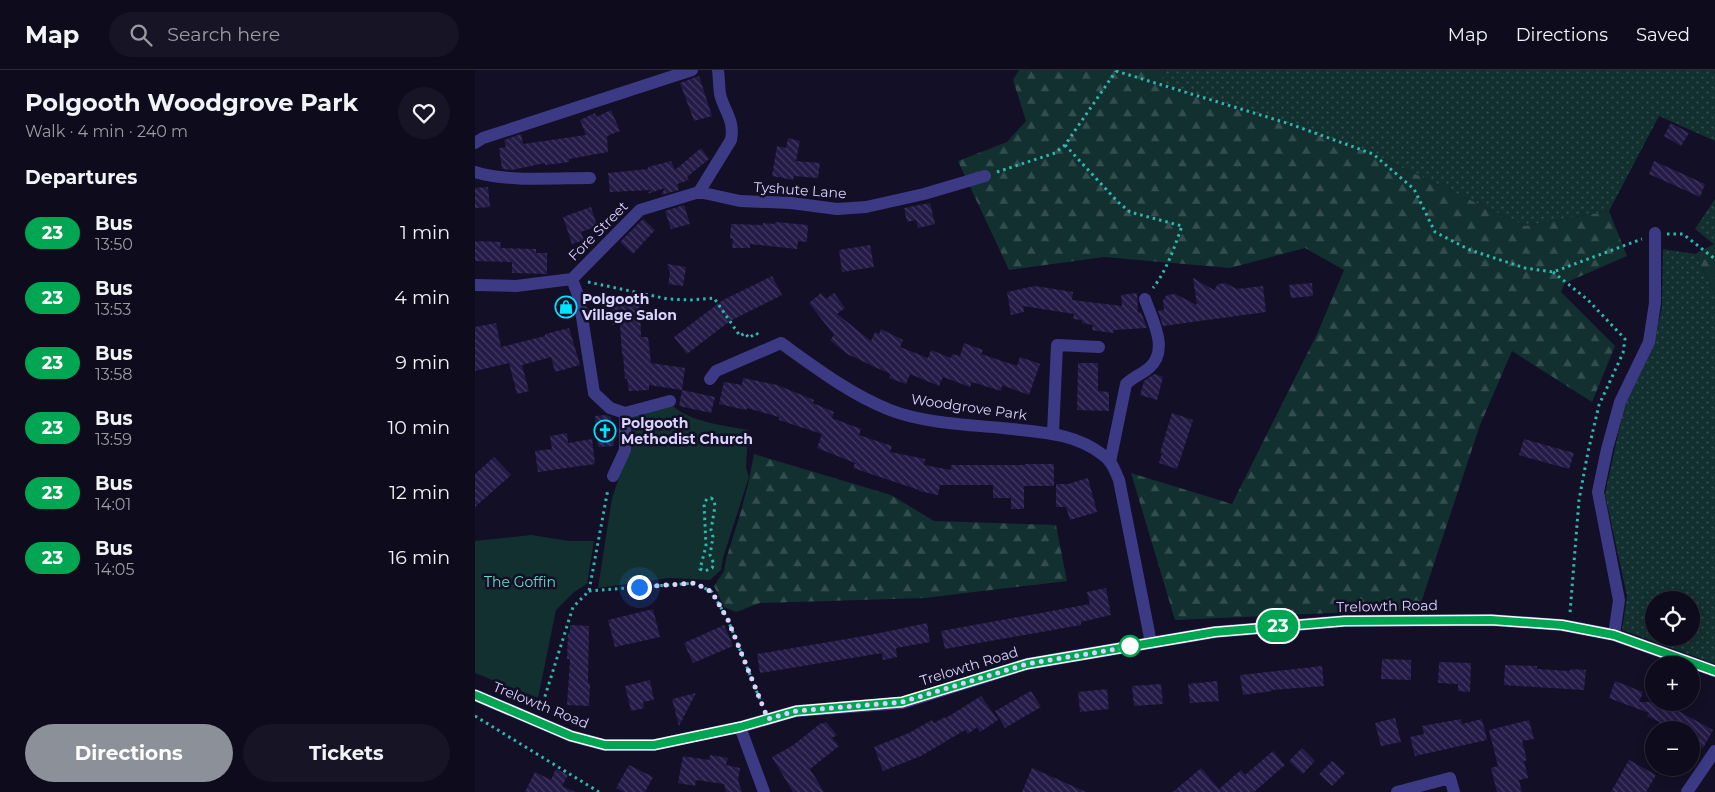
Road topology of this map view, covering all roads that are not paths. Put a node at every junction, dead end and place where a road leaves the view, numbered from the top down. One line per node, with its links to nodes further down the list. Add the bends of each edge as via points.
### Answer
1 (692, 70): 3 (street)
2 (718, 70): 7 (street, via 721,95 733,131 731,140)
3 (475, 143)
4 (475, 172): 6 (street, via 531,179)
5 (985, 176): 7 (street, Tyshute Lane, via 866,207 837,209 740,201)
6 (590, 178)
7 (699, 192): 9 (street, Fore Street, via 640,210)
8 (1655, 234): 19 (street, via 1655,303 1649,342 1620,402 1598,492 1619,600)
9 (572, 279): 10 (street, Fore Street, via 516,286); 15 (street, via 579,298 594,393 610,408)
10 (475, 285)
11 (1145, 299): 17 (street, via 1156,329 1159,350 1153,364 1126,384)
12 (1099, 347): 16 (street, via 1057,345)
13 (710, 379): 16 (street, Woodgrove Park, via 716,371 781,343 859,395 892,410 930,420)
14 (670, 401): 15 (street)
15 (625, 413): 18 (street, via 625,450)
16 (1053, 433): 17 (street, Woodgrove Park, via 1076,439)
17 (1111, 462): 20 (street, via 1119,480)
18 (613, 476)
19 (1614, 635): 20 (street, Trelowth Road, via 1569,626 1491,620 1345,621 1215,632); 21 (street, Trelowth Road)
20 (1151, 642): 23 (street, Trelowth Road, via 1027,664 902,702 796,711)
21 (1715, 671)
22 (476, 700): 23 (street, Trelowth Road, via 571,736 605,745 654,745)
23 (740, 727): 25 (street)
24 (1715, 751): 28 (street)
25 (764, 792)
26 (1397, 792): 27 (street, via 1450,778)
27 (1454, 792)
28 (1687, 792)

